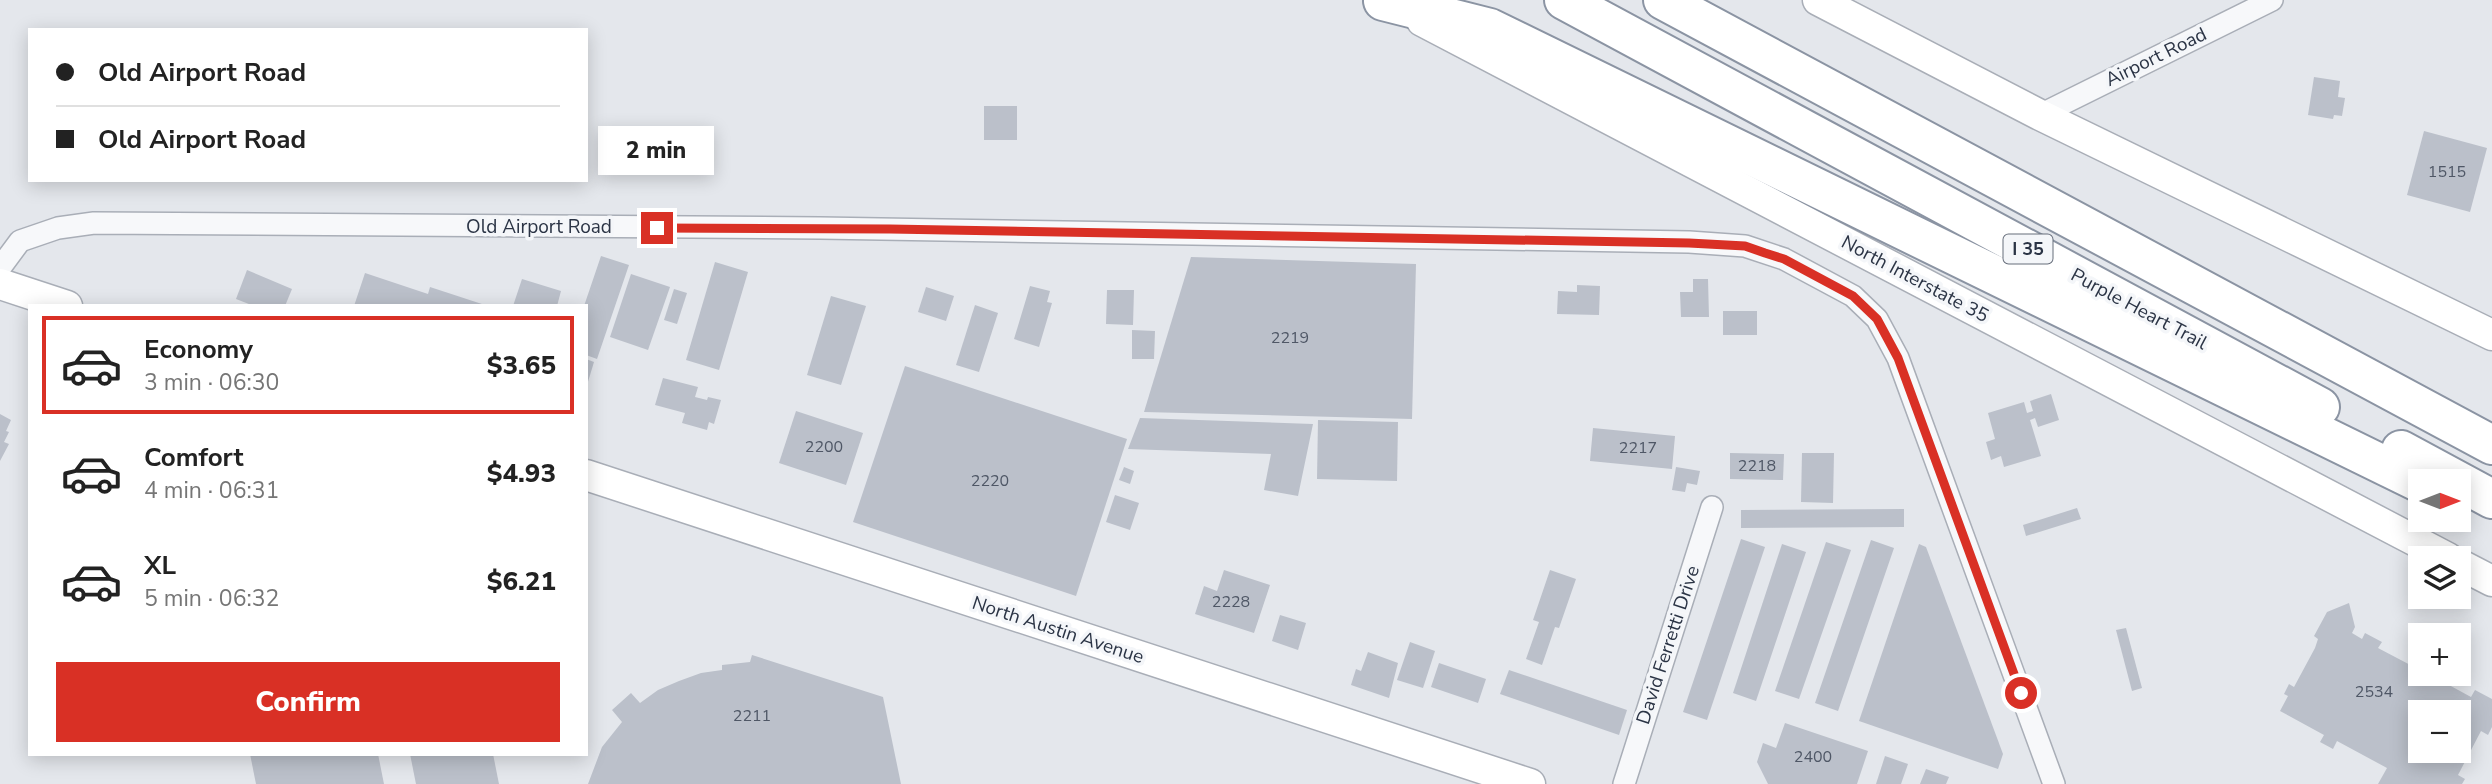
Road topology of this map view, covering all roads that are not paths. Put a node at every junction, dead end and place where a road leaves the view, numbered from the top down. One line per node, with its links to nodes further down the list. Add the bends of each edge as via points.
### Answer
1 (1382, 0): 13 (highway, via 1490,28); 18 (main road, North Interstate 35)
2 (1564, 0): 14 (highway, Purple Heart Trail / I 35)
3 (1663, 0): 11 (highway, I 35)
4 (1818, 0): 6 (main road)
5 (2272, 0): 6 (street, Airport Road)
6 (2040, 115): 10 (main road)
7 (0, 268): 23 (street, Old Airport Road, via 20,241 58,228 94,223 1072,232 1745,246 1784,259 1853,296 1877,319 1898,358)
8 (0, 284): 9 (main road)
9 (61, 304)
10 (2492, 335)
11 (2492, 445)
12 (588, 476): 21 (main road, North Austin Avenue)
13 (2408, 477)
14 (2492, 499)
15 (1712, 507): 22 (street, David Ferretti Drive)
16 (2471, 508): 17 (highway)
17 (2492, 518)
18 (2425, 546)
19 (2471, 570): 20 (main road)
20 (2492, 581)
21 (1530, 784)
22 (1624, 784)
23 (2054, 784)

